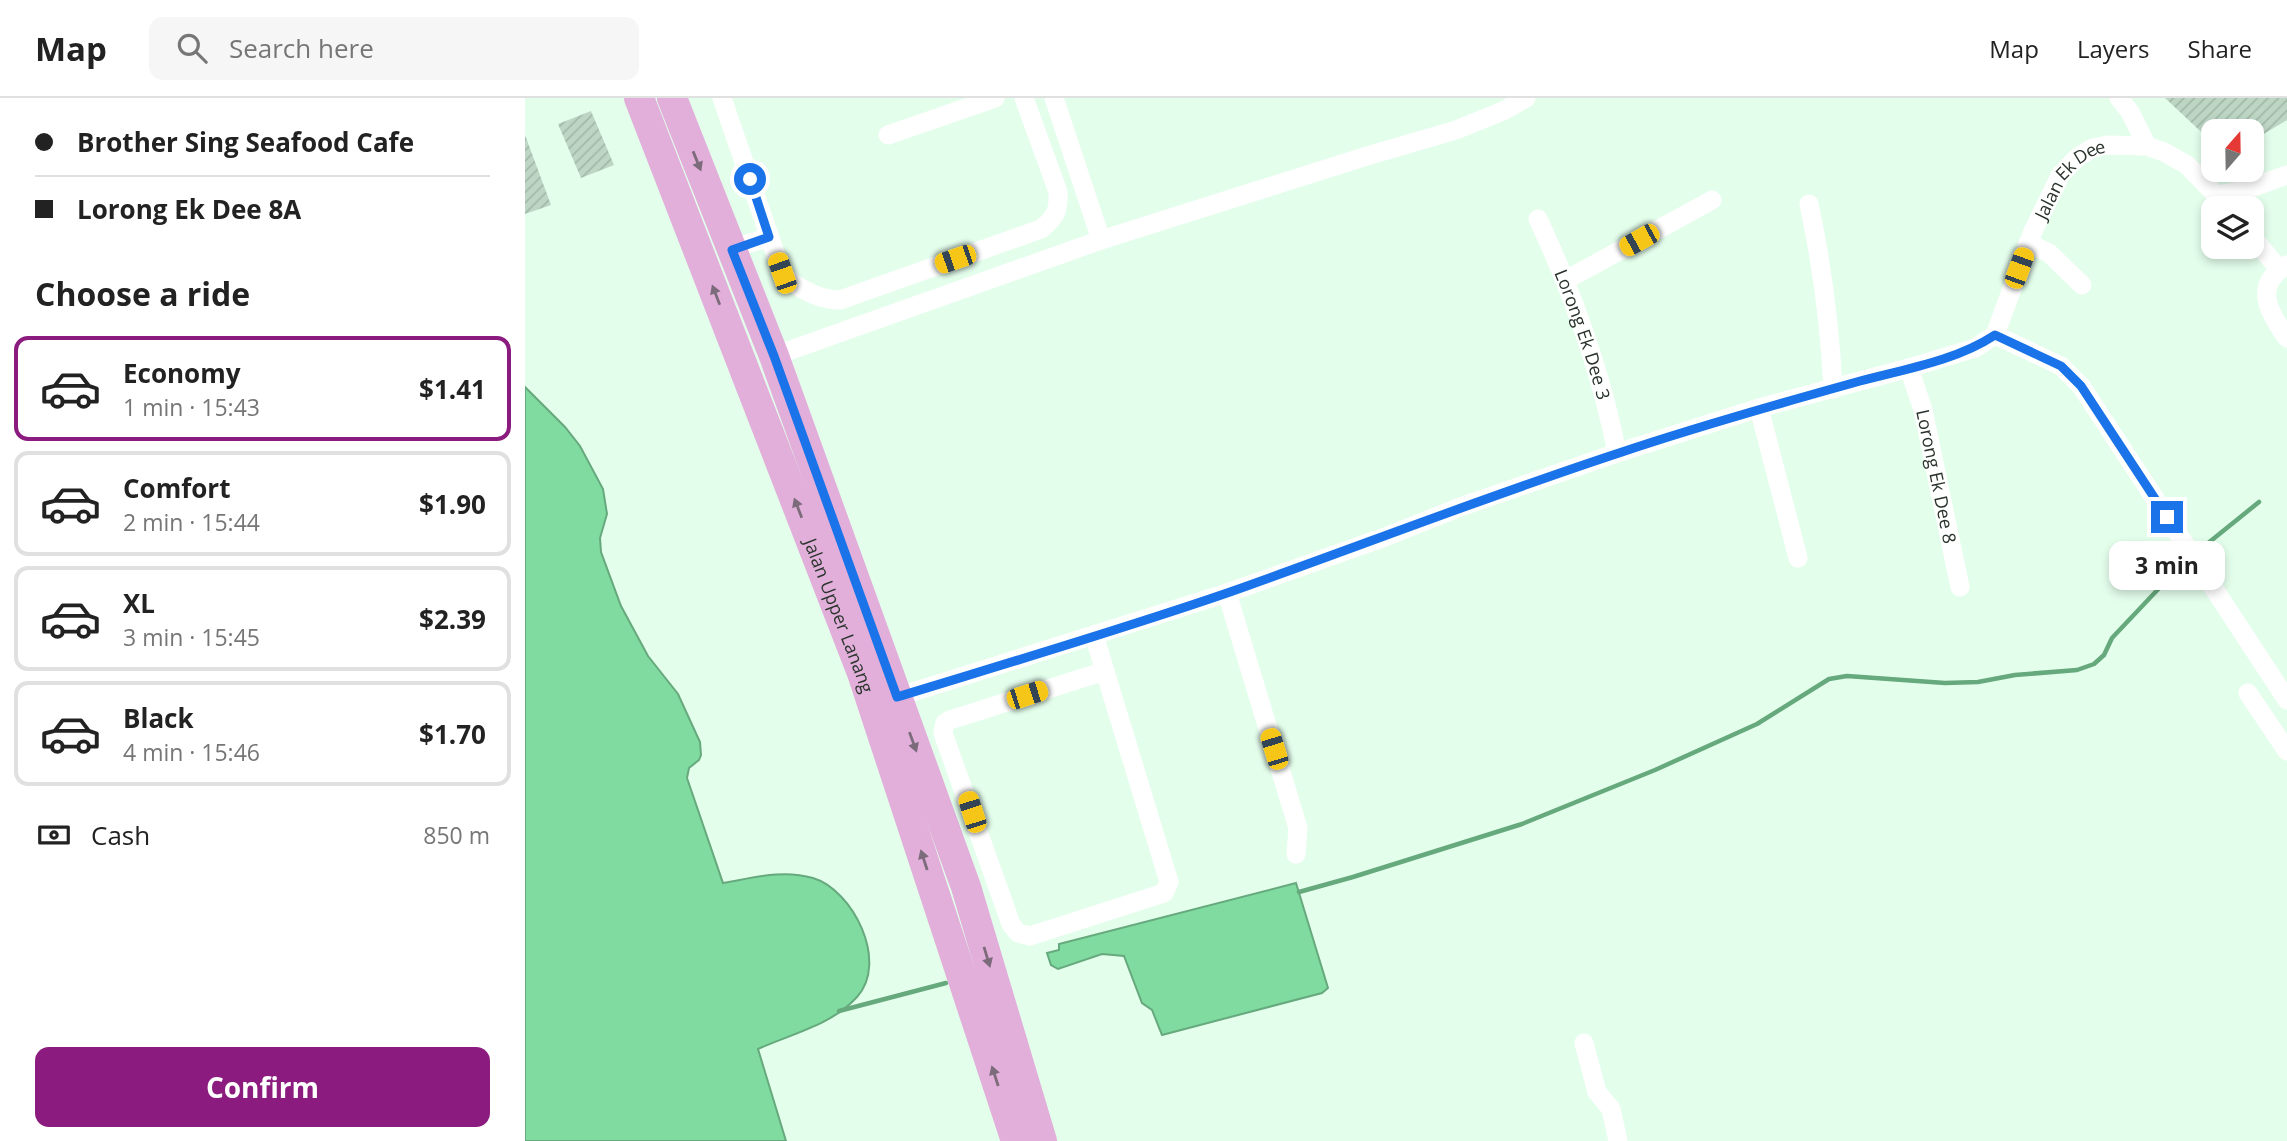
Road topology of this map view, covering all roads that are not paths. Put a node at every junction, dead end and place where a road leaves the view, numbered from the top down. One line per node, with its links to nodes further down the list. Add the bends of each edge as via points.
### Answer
1 (639, 98): 48 (main road, Jalan Upper Lanang, one-way to 1, via 862,673)
2 (672, 98): 23 (main road, Jalan Upper Lanang, one-way to 23)
3 (722, 98): 19 (street)
4 (995, 98): 9 (street)
5 (1024, 98): 12 (street)
6 (1054, 98): 10 (street)
7 (1527, 98): 20 (street, via 1456,130)
8 (2119, 98): 11 (street)
9 (887, 135)
10 (1070, 144): 12 (street); 20 (street)
11 (2147, 146): 14 (street, Jalan Ek Dee, via 2187,165); 21 (street, Jalan Ek Dee, via 2108,145 2078,157 2061,174)
12 (1044, 152): 19 (street, via 1059,208 1041,229 840,300 828,300 792,283 782,273)
13 (2287, 175): 15 (street)
14 (2219, 196)
15 (2234, 196)
16 (1712, 200): 25 (street)
17 (1809, 204): 31 (street, via 1831,340)
18 (1538, 219): 25 (street, Lorong Ek Dee 3)
19 (769, 237): 23 (street)
20 (1101, 240): 29 (street)
21 (2028, 243): 26 (street, via 2049,253); 27 (street, Jalan Ek Dee)
22 (2264, 249): 24 (street)
23 (732, 250): 29 (main road, Jalan Upper Lanang)
24 (2283, 267): 28 (street, via 2267,282 2267,304)
25 (1566, 280): 33 (street, Lorong Ek Dee 3, via 1599,377)
26 (2081, 285)
27 (1995, 335): 30 (street, via 1975,348); 41 (street, via 2061,366 2081,386)
28 (2287, 338)
29 (774, 356): 40 (main road, Jalan Upper Lanang)
30 (1909, 368): 31 (street); 35 (street, Lorong Ek Dee 8, via 1923,410)
31 (1833, 389): 32 (street)
32 (1759, 408): 33 (street); 34 (street)
33 (1617, 453): 36 (street)
34 (1798, 558)
35 (1960, 587)
36 (1227, 593): 37 (street); 44 (street, via 1298,828)
37 (1094, 635): 38 (street); 40 (street)
38 (1105, 671): 45 (street, via 945,723 943,732); 45 (street, via 1168,888 1030,936 1018,933 1011,924)
39 (2248, 693): 42 (street)
40 (897, 697): 46 (main road, Jalan Upper Lanang, one-way to 46)
41 (2285, 697): 42 (street)
42 (2260, 711): 43 (street)
43 (2287, 751)
44 (1296, 854)
45 (993, 877): 46 (street)
46 (965, 887): 49 (main road, Jalan Upper Lanang, one-way to 49)
47 (1584, 1043): 50 (street, via 1597,1093 1611,1109)
48 (1017, 1141)
49 (1042, 1141)
50 (1618, 1141)

